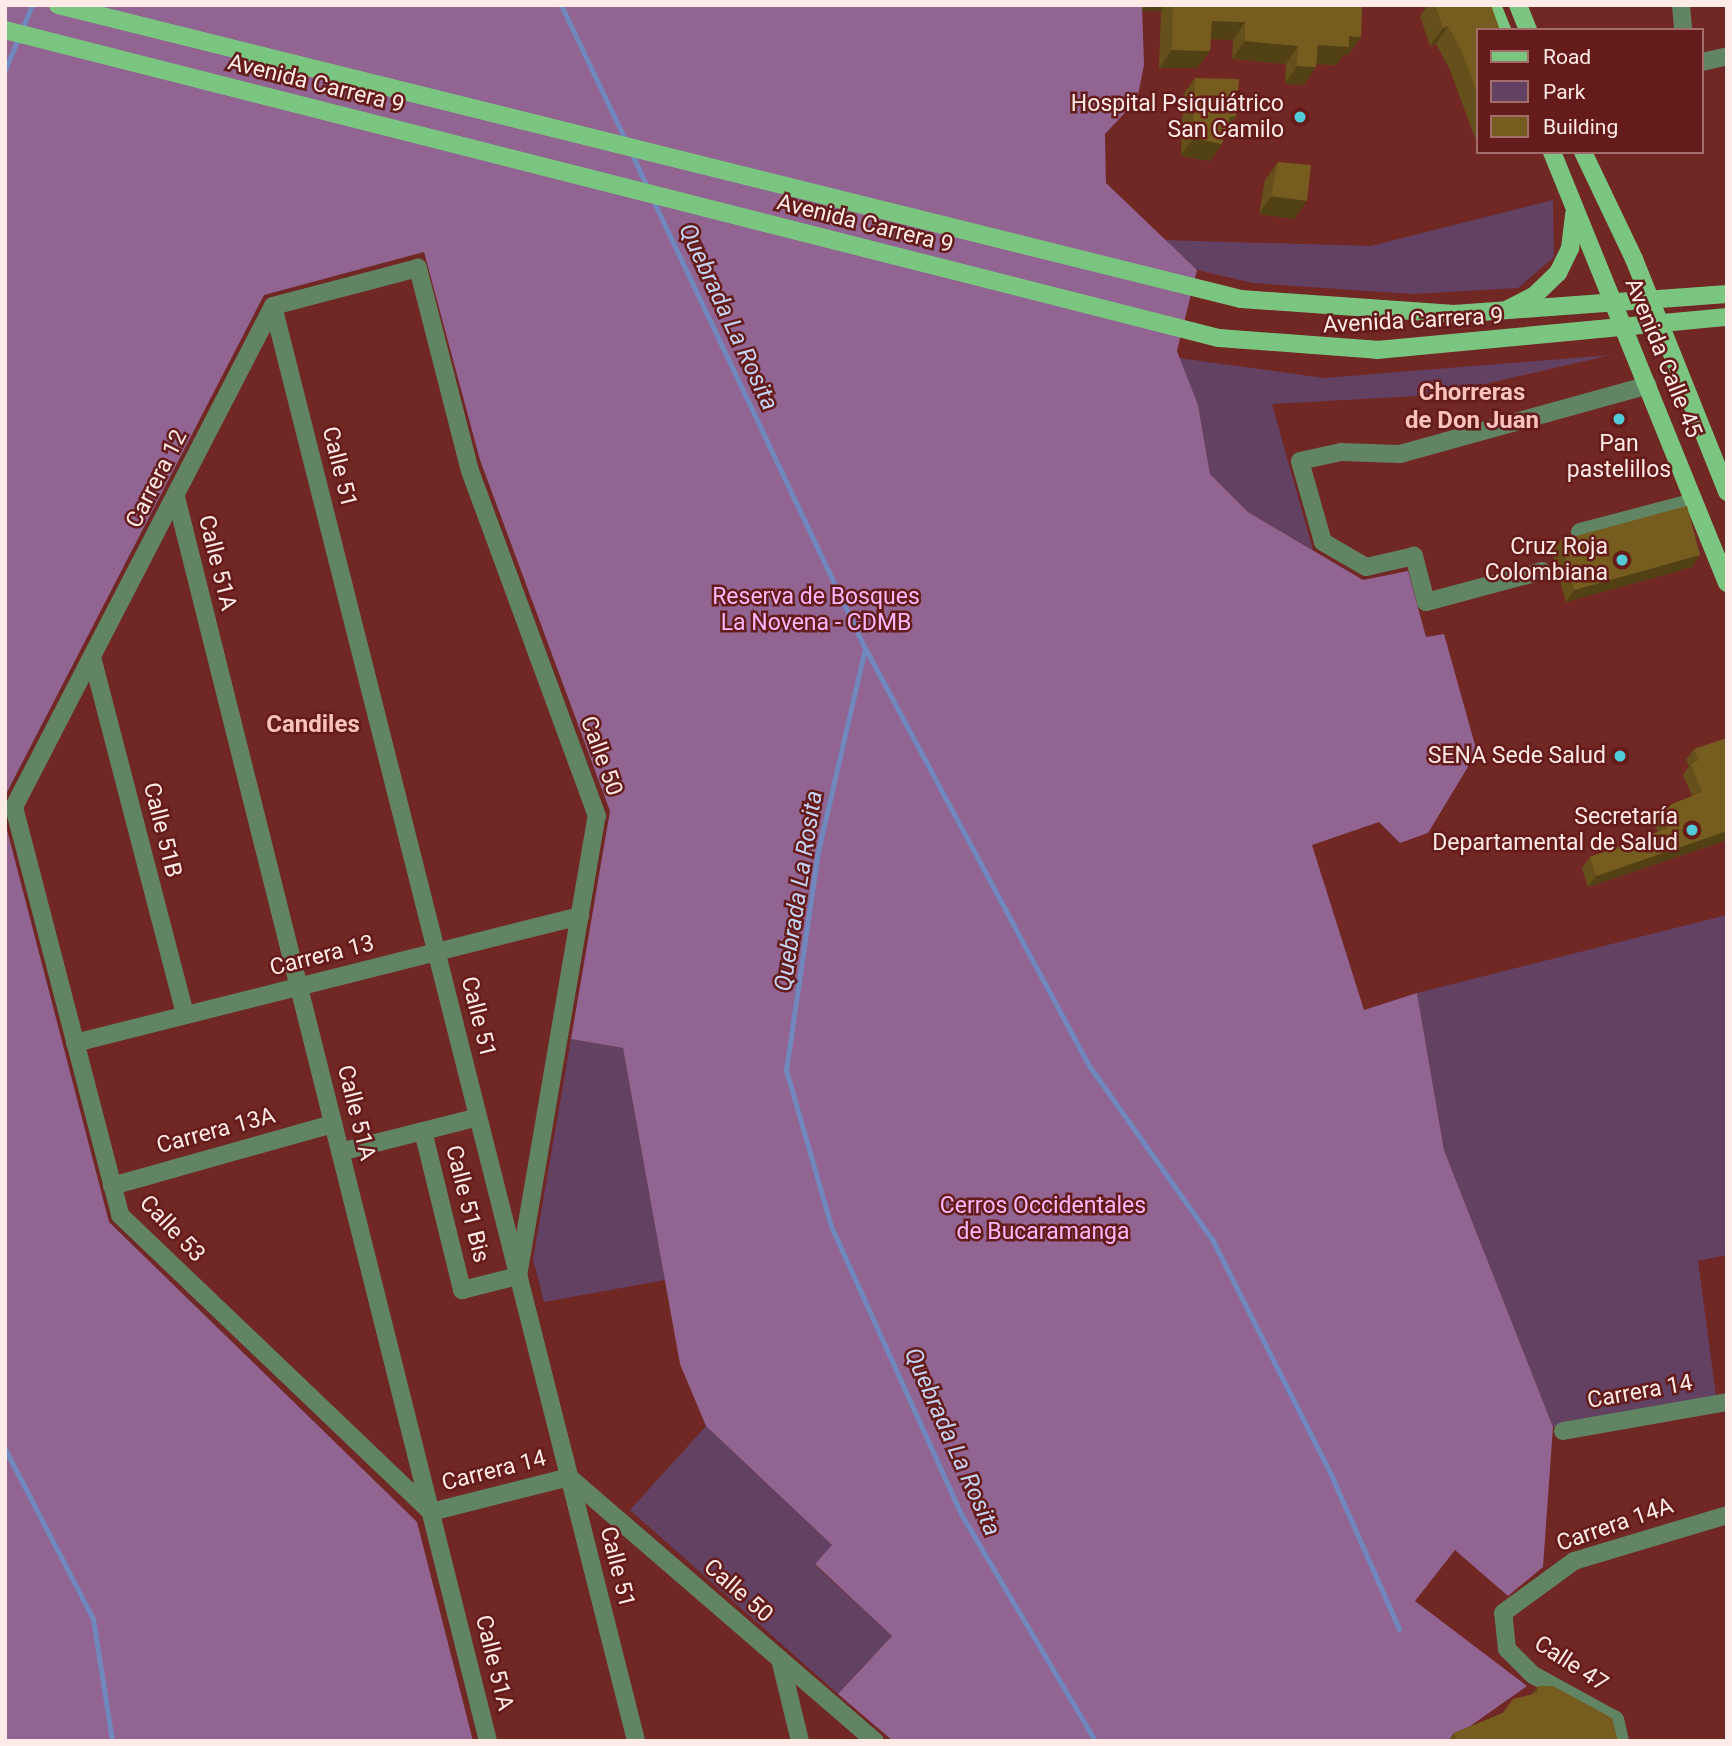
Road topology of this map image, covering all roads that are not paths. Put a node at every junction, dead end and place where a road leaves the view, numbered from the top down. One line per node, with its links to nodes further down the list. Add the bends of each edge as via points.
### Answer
1 (58, 5): 18 (main road, Avenida Carrera 9, via 1188,290 1347,311)
2 (1492, 5): 5 (main road)
3 (1518, 5): 6 (main road)
4 (1681, 5): 7 (street)
5 (1501, 28)
6 (1527, 28)
7 (1684, 28)
8 (5, 30): 21 (main road, Avenida Carrera 9, via 1178,329 1347,351)
9 (1727, 56): 10 (street)
10 (1704, 62)
11 (1553, 154): 13 (main road, Avenida Calle 45)
12 (1584, 154): 15 (main road, Avenida Calle 45)
13 (1573, 206): 16 (main road, Avenida Calle 45); 18 (main road, via 1573,234 1558,273 1535,295)
14 (1727, 294): 15 (main road, Avenida Carrera 9)
15 (1652, 303): 16 (main road, Avenida Carrera 9); 20 (main road, Avenida Calle 45)
16 (1615, 305): 18 (main road, Avenida Carrera 9); 21 (main road, Avenida Calle 45)
17 (273, 306): 24 (street, Carrera 12); 31 (street, Calle 50, via 418,268 470,471 597,816); 32 (street, Calle 51)
18 (1498, 313)
19 (1727, 317): 20 (main road, Avenida Carrera 9)
20 (1662, 327): 21 (main road, Avenida Carrera 9); 23 (main road, Avenida Calle 45)
21 (1626, 331): 22 (main road, Avenida Calle 45)
22 (1648, 385): 25 (main road, Avenida Calle 45); 27 (street, via 1400,454 1341,452 1300,461 1322,542 1366,567 1414,556 1426,602)
23 (1727, 492)
24 (176, 497): 29 (street, Carrera 12); 33 (street, Calle 51A)
25 (1694, 502): 26 (street); 28 (main road, Avenida Calle 45)
26 (1580, 532)
27 (1542, 570)
28 (1725, 576)
29 (92, 657): 30 (street, Carrera 12); 34 (street, Calle 51B)
30 (14, 807): 35 (street, Calle 53)
31 (580, 916): 32 (street, Carrera 13); 41 (street, Calle 50)
32 (436, 952): 33 (street, Carrera 13); 36 (street, Calle 51)
33 (299, 987): 34 (street, Carrera 13); 37 (street, Calle 51A)
34 (185, 1016): 35 (street, Carrera 13)
35 (75, 1043): 40 (street, Calle 53)
36 (478, 1117): 38 (street); 41 (street, Calle 51)
37 (333, 1124): 39 (street, Calle 51A); 40 (street, Carrera 13A)
38 (423, 1131): 39 (street); 41 (street, Calle 51 Bis, via 462,1290)
39 (340, 1152): 45 (street, Calle 51A)
40 (113, 1186): 45 (street, Calle 53, via 120,1215)
41 (518, 1276): 44 (street, Calle 51)
42 (1727, 1402): 43 (street, Carrera 14)
43 (1563, 1431)
44 (569, 1477): 45 (street, Carrera 14); 48 (street, Calle 50); 50 (street, Calle 51)
45 (430, 1512): 49 (street, Calle 51A)
46 (1727, 1515): 47 (street, Carrera 14A, via 1573,1561 1515,1598)
47 (1499, 1625): 53 (street, Calle 47, via 1507,1650 1521,1664 1615,1720)
48 (780, 1659): 51 (street); 52 (street, Calle 50)
49 (488, 1741)
50 (636, 1741)
51 (800, 1741)
52 (875, 1741)
53 (1620, 1741)

